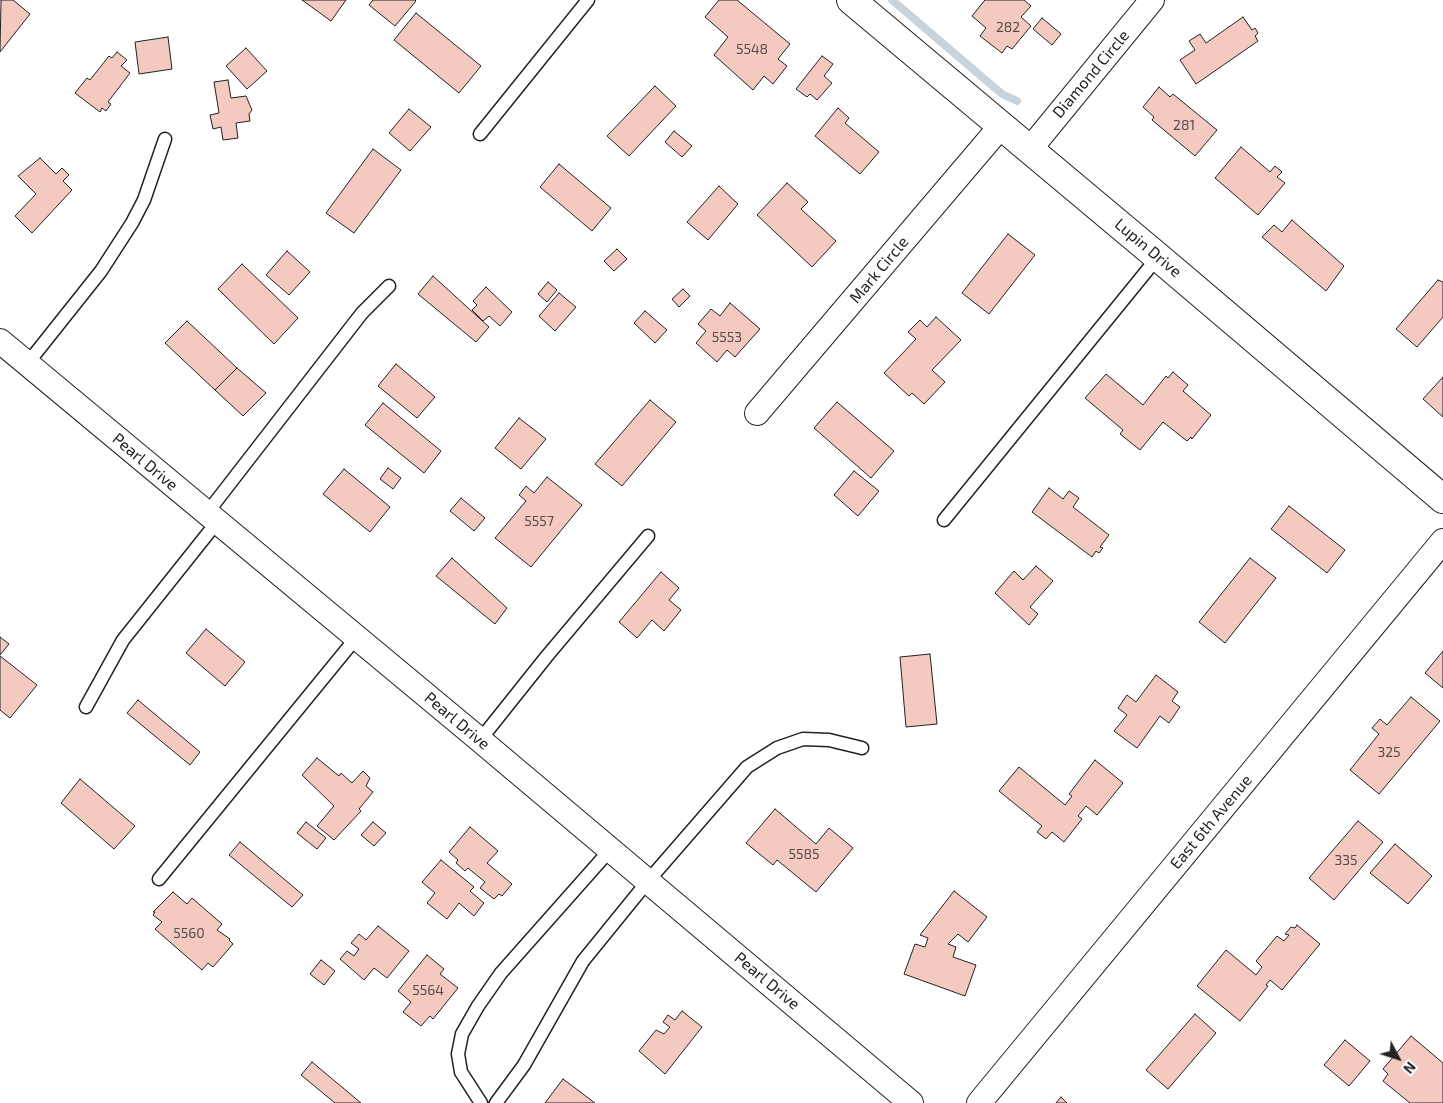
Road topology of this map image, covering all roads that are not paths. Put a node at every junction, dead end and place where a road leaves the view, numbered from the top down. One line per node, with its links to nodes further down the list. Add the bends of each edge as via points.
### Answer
1 (588, 0): 5 (lane)
2 (851, 0): 4 (street, Lupin Drive)
3 (1152, 0): 7 (street, Diamond Circle)
4 (1001, 126): 7 (street, Lupin Drive); 12 (street, Mark Circle)
5 (480, 134)
6 (165, 139): 11 (lane, via 144,200 132,223 101,271)
7 (1030, 149): 8 (street, Lupin Drive)
8 (1158, 257): 13 (street, Lupin Drive); 15 (lane)
9 (389, 286): 14 (lane, via 362,313)
10 (0, 341): 11 (street, Pearl Drive)
11 (27, 364): 14 (street, Pearl Drive)
12 (757, 413)
13 (1443, 499)
14 (212, 517): 18 (street, Pearl Drive); 19 (lane, via 123,640)
15 (944, 520)
16 (648, 536): 20 (lane)
17 (1443, 541): 28 (street, East 6th Avenue)
18 (356, 638): 20 (street, Pearl Drive); 23 (lane)
19 (86, 707)
20 (480, 740): 22 (street, Pearl Drive)
21 (862, 748): 24 (lane, via 829,740 803,740 777,748 747,767)
22 (610, 850): 24 (street, Pearl Drive); 25 (lane, via 502,973 462,1034 458,1054 461,1072)
23 (159, 879)
24 (648, 881): 26 (lane, via 583,961 524,1065); 27 (street, Pearl Drive)
25 (481, 1103)
26 (496, 1103)
27 (912, 1103)
28 (979, 1103)

